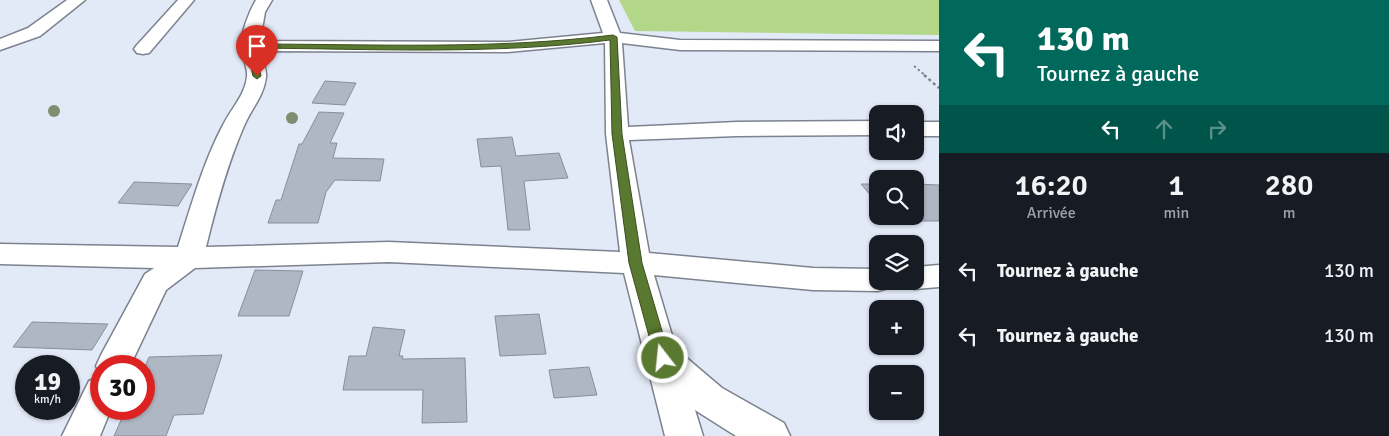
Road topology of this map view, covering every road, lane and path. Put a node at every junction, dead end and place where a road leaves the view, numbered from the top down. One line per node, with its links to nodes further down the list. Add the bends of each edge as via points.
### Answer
1 (77, 0): 6 (street, via 34,32)
2 (186, 0): 9 (street)
3 (264, 0): 7 (street, via 257,12)
4 (599, 0): 5 (street)
5 (613, 37): 7 (street, via 507,47); 8 (street, via 680,45); 13 (street)
6 (0, 45)
7 (250, 46): 15 (street, via 257,76 251,96 234,124 221,156)
8 (939, 46)
9 (143, 49)
10 (869, 128): 13 (street)
11 (924, 129): 12 (street)
12 (939, 129)
13 (617, 134): 16 (street)
14 (0, 254): 15 (street)
15 (189, 258): 16 (street, via 389,252); 20 (street, via 155,282)
16 (636, 263): 19 (street, via 813,279); 21 (street)
17 (939, 276): 18 (street)
18 (924, 277)
19 (869, 280)
20 (118, 355)
21 (663, 358): 24 (street); 25 (street, via 709,400)
22 (90, 416): 23 (street)
23 (81, 436)
24 (684, 436)
25 (771, 436)

